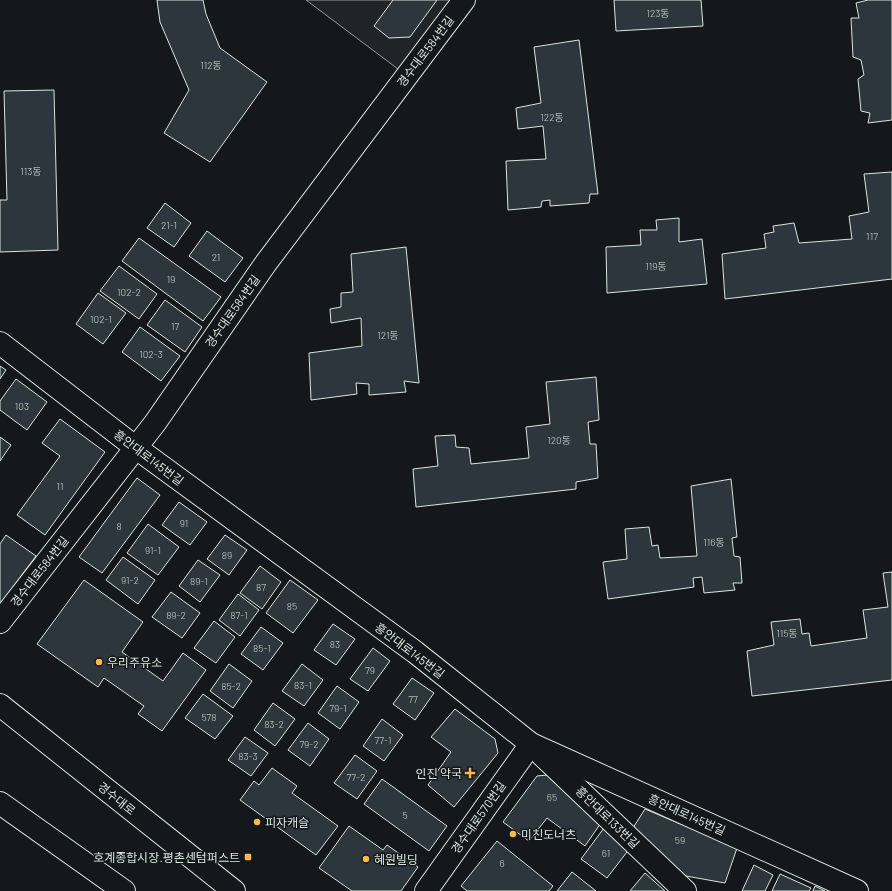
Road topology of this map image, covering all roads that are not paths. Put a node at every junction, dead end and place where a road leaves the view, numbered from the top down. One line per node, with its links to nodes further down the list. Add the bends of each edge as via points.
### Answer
1 (464, 0): 3 (street, 경수대로584번길, via 266,262 155,423)
2 (0, 344): 3 (street, 흥안대로145번길)
3 (135, 447): 4 (street, 경수대로584번길); 6 (street, 흥안대로145번길, via 415,652)
4 (0, 622)
5 (0, 705): 9 (street, 경수대로)
6 (531, 744): 10 (street, 경수대로570번길); 11 (street, 흥안대로133번길); 12 (street, 흥안대로145번길)
7 (0, 803): 8 (street)
8 (124, 891)
9 (234, 891)
10 (426, 891)
11 (684, 891)
12 (858, 891)

